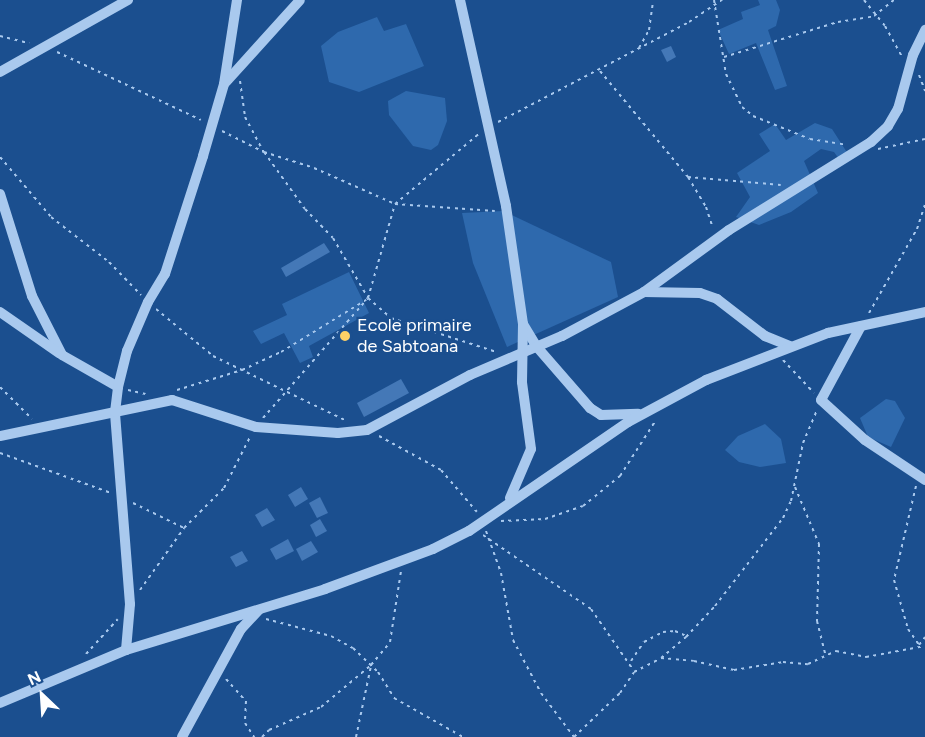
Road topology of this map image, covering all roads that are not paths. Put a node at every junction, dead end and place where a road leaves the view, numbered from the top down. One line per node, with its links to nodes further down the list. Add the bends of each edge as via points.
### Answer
1 (128, 0): 6 (street)
2 (237, 0): 7 (street)
3 (300, 0): 7 (street)
4 (460, 0): 12 (street, via 506,206)
5 (925, 30): 9 (street, via 898,109 888,126)
6 (0, 72)
7 (224, 84): 18 (street, via 165,274 147,302)
8 (0, 194): 17 (street, via 32,296)
9 (644, 292): 14 (street); 15 (street, via 700,293 717,299 765,336)
10 (0, 312): 17 (street)
11 (925, 312): 13 (street)
12 (523, 324): 14 (street); 16 (street)
13 (861, 326): 15 (street); 22 (street, via 821,400 865,441)
14 (537, 346): 16 (street); 20 (street, via 590,408 615,416)
15 (791, 346): 20 (street, via 706,380)
16 (519, 354): 19 (street, via 470,375 368,430 338,433 256,427 172,400); 23 (street, via 531,449)
17 (62, 355): 18 (street)
18 (118, 387): 19 (street)
19 (115, 412): 21 (street); 25 (street, via 130,604)
20 (644, 414): 23 (street)
21 (0, 436)
22 (921, 479)
23 (507, 504): 24 (street, via 469,531 402,561)
24 (256, 613): 25 (street); 27 (street, via 241,629)
25 (126, 650): 26 (street)
26 (0, 703)
27 (182, 737)

